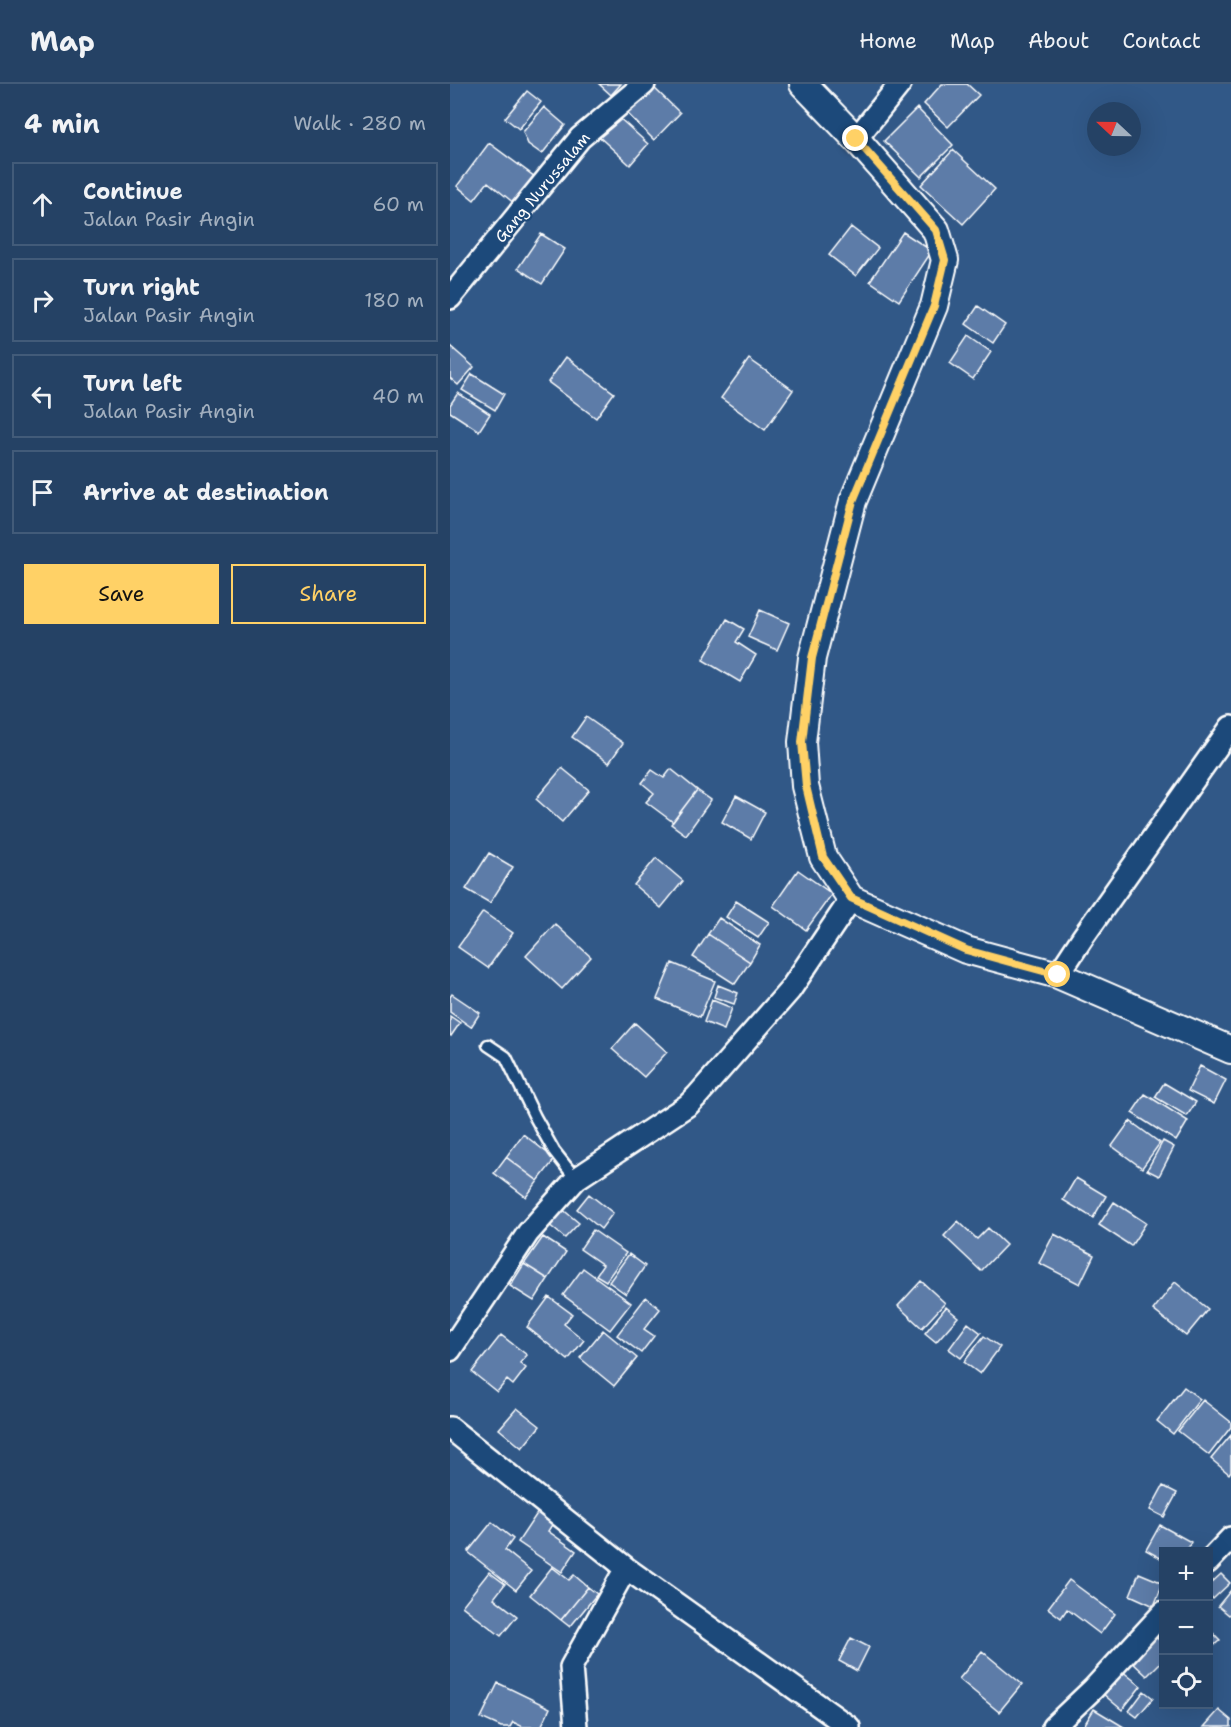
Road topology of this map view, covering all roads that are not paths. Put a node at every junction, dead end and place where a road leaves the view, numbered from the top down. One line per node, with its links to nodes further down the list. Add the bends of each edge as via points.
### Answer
1 (644, 84): 5 (street, Gang Nurussalam, via 580,138)
2 (803, 84): 4 (street)
3 (900, 84): 4 (street)
4 (856, 139): 7 (street, via 936,230 945,260 934,306 853,501 812,658 802,742 806,786 823,857)
5 (450, 298)
6 (1231, 727): 8 (street)
7 (851, 898): 8 (street, via 966,950); 11 (street, via 790,990 697,1096)
8 (1058, 975): 10 (street)
9 (488, 1045): 11 (lane, via 506,1057 544,1134)
10 (1231, 1050)
11 (576, 1179): 12 (street, via 528,1233)
12 (450, 1350)
13 (450, 1428): 16 (street)
14 (1231, 1538): 15 (street)
15 (1213, 1558)
16 (626, 1568): 18 (street, via 571,1667); 19 (street)
17 (1159, 1617): 20 (street)
18 (576, 1727)
19 (849, 1727)
20 (1053, 1727)

